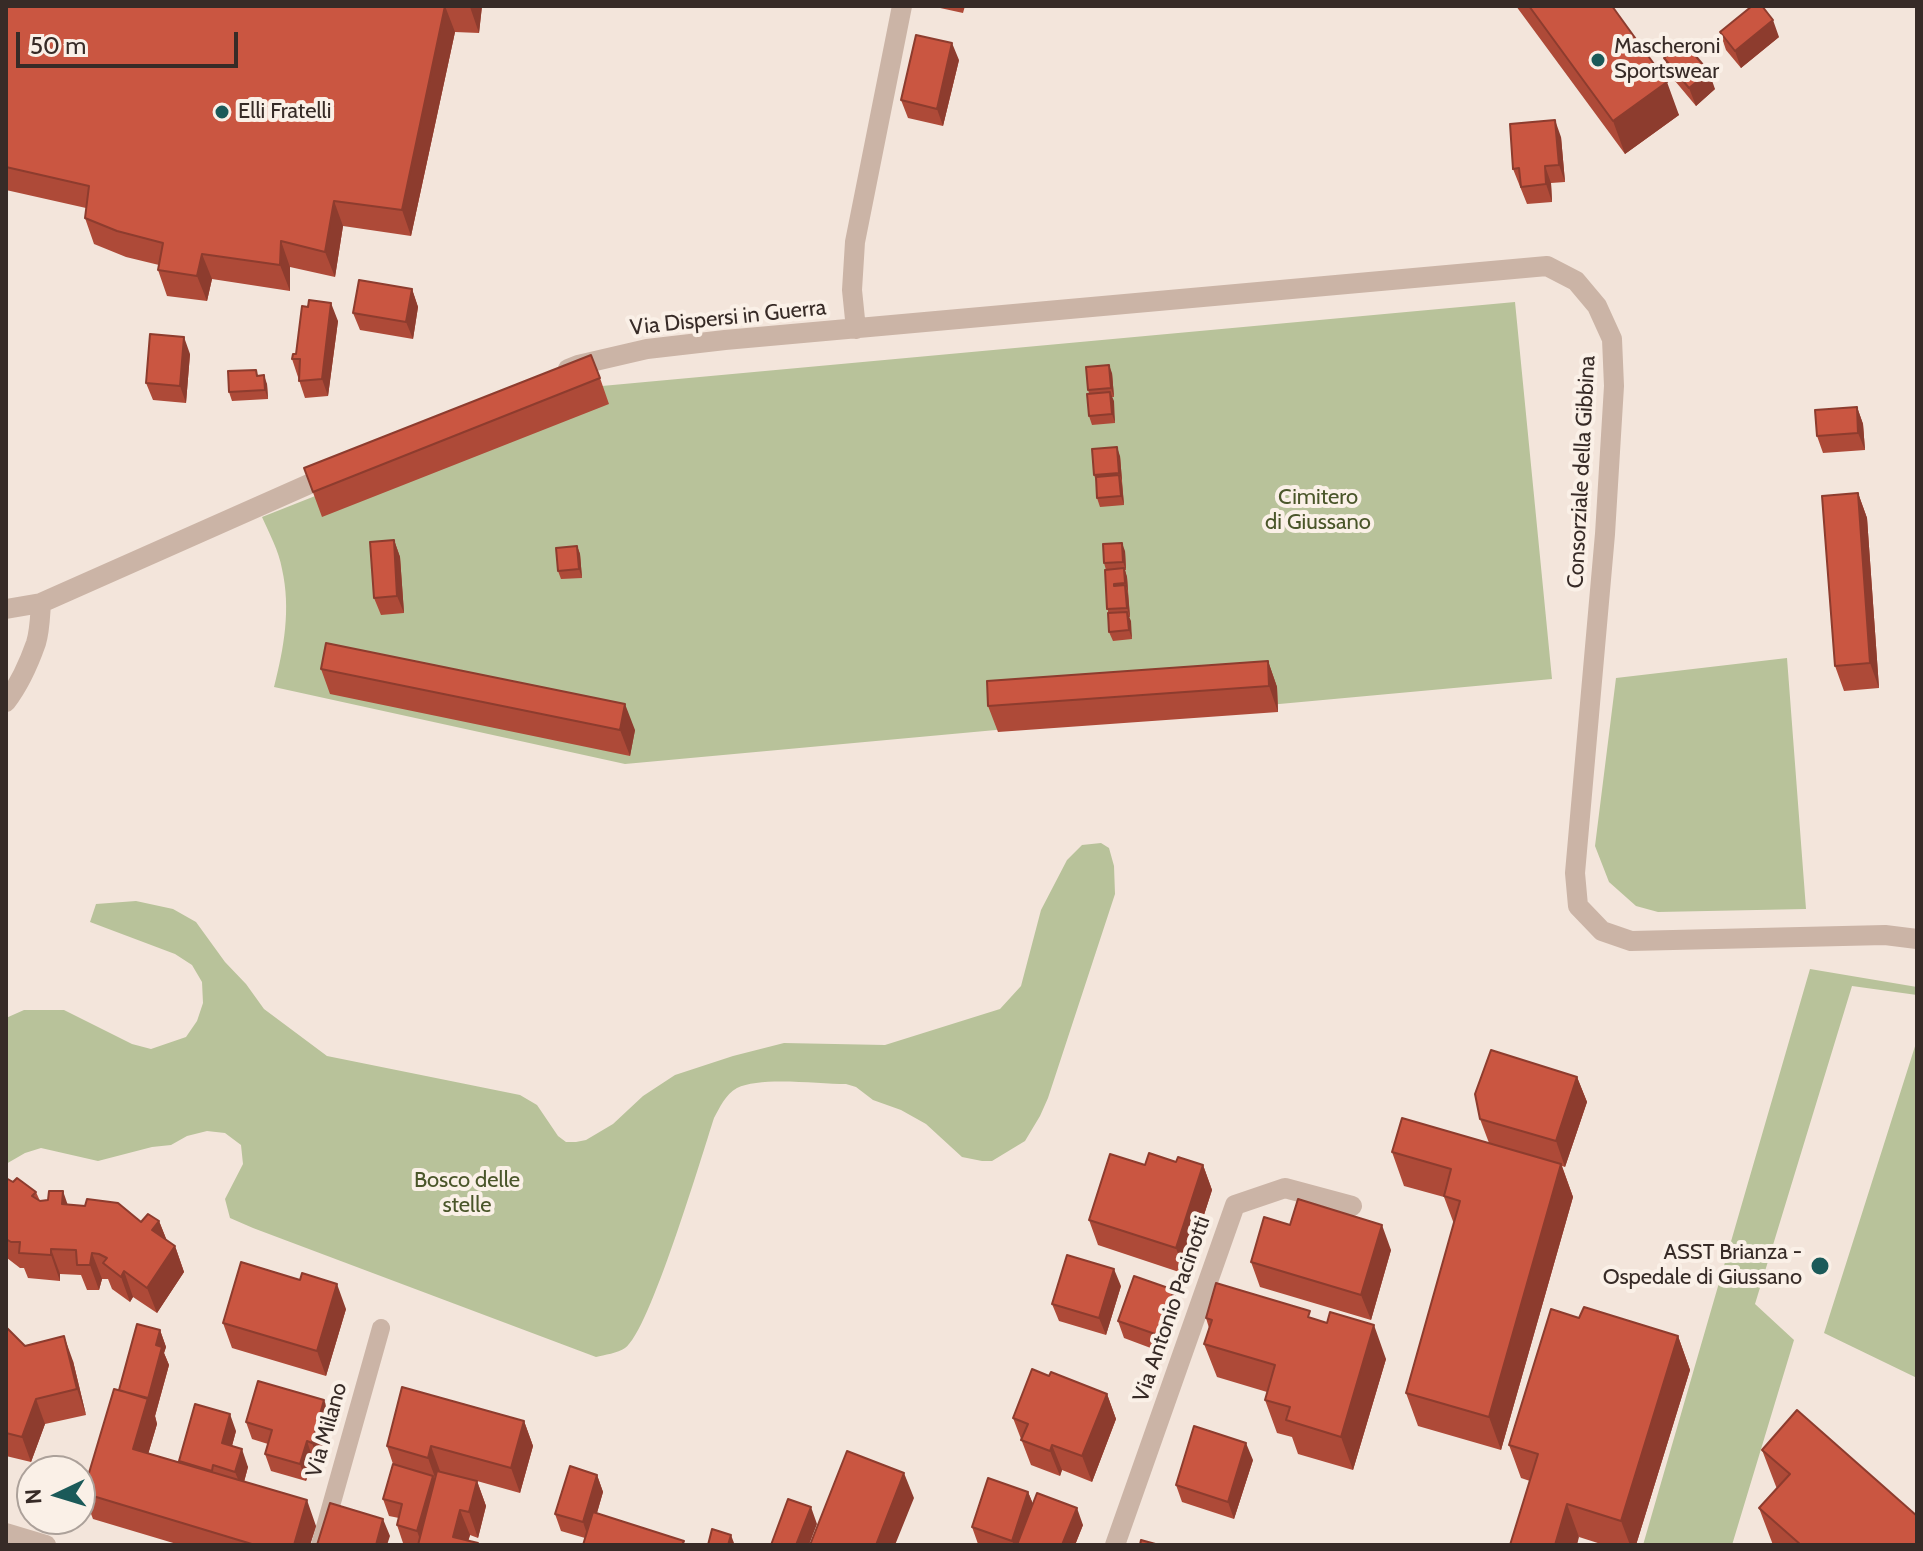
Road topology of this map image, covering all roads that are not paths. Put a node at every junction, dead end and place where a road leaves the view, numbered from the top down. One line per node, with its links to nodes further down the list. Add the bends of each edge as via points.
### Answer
1 (902, 6): 2 (street, Via Dispersi in Guerra, via 855,242)
2 (856, 329): 3 (street, Via Dispersi in Guerra, via 647,349 578,365); 8 (street, Consorziale della Gibbina, via 1547,266 1576,281 1597,306 1612,339 1614,386 1575,873 1578,906 1602,931 1631,941 1885,935)
3 (549, 378)
4 (347, 468): 5 (street)
5 (41, 603): 6 (street); 7 (street, via 37,640)
6 (6, 609)
7 (6, 702)
8 (1917, 939)
9 (1352, 1206): 14 (street, Via Antonio Pacinotti, via 1285,1188 1235,1205)
10 (381, 1328): 13 (lane, Via Milano)
11 (6, 1533): 12 (street)
12 (46, 1545)
13 (320, 1545)
14 (1115, 1545)

